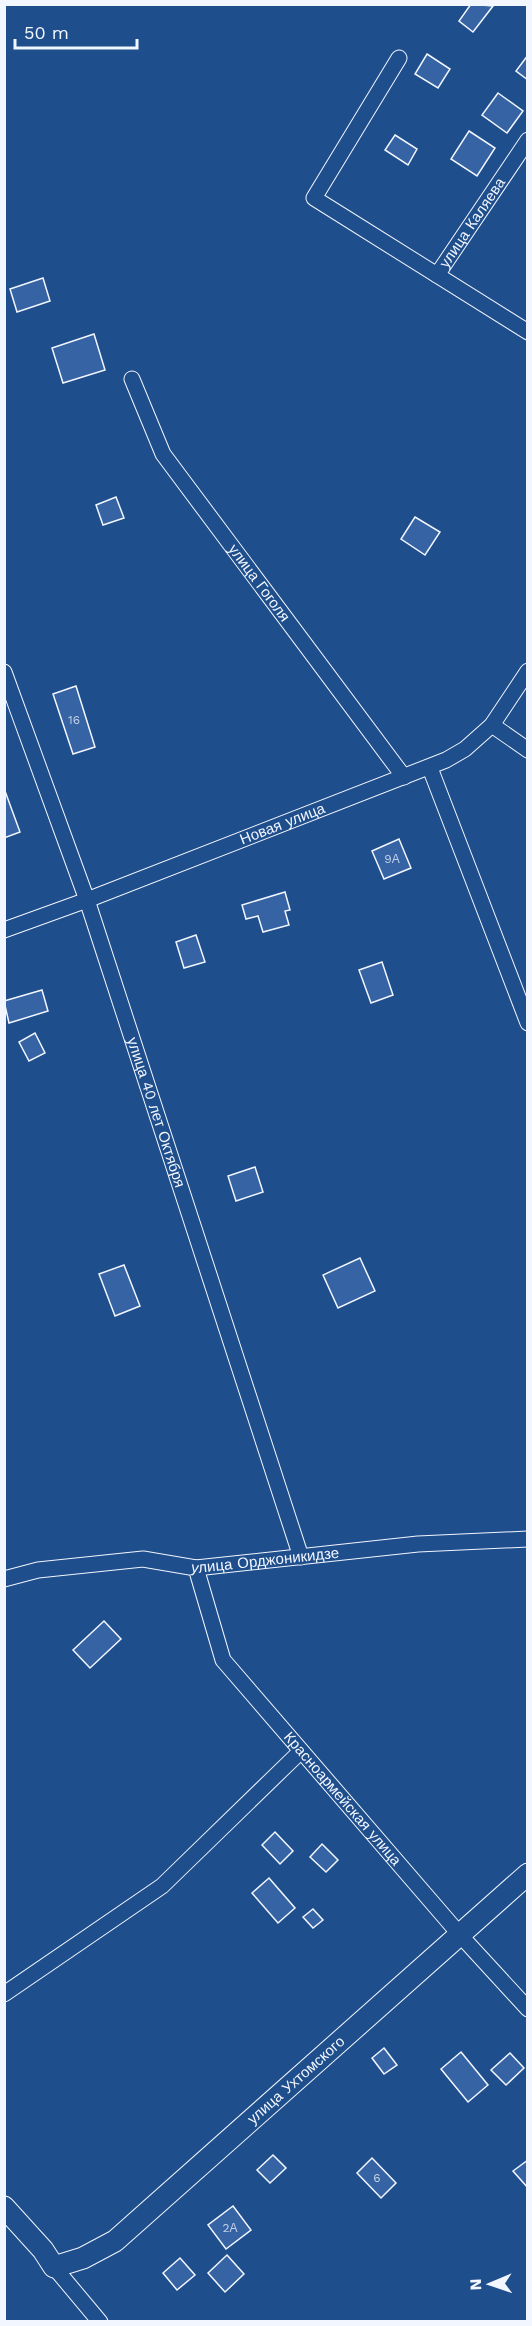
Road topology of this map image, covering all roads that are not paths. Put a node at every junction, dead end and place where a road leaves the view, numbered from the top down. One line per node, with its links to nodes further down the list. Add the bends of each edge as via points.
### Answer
1 (399, 58): 3 (street, улица Каляева, via 314,198)
2 (528, 140): 3 (street, улица Каляева)
3 (437, 275): 4 (street, улица Каляева)
4 (528, 332)
5 (132, 379): 11 (street, улица Гоголя, via 163,454)
6 (528, 671): 8 (street, Новая улица)
7 (4, 672): 12 (street, улица 40 лет Октября)
8 (492, 725): 9 (street); 10 (street, Новая улица, via 465,749)
9 (528, 750)
10 (430, 768): 11 (street, Новая улица); 14 (street)
11 (404, 777): 12 (street, Новая улица)
12 (87, 900): 13 (street, Новая улица); 16 (street, улица 40 лет Октября)
13 (4, 930)
14 (528, 1023)
15 (528, 1539): 16 (street, улица Орджоникидзе, via 418,1544)
16 (301, 1557): 17 (street, улица Орджоникидзе)
17 (196, 1568): 18 (street, улица Орджоникидзе, via 143,1559 38,1570); 19 (street, Красноармейская улица, via 223,1660)
18 (4, 1579)
19 (301, 1751): 21 (street, Красноармейская улица); 22 (street, via 162,1886)
20 (528, 1874): 21 (main road, улица Ухтомского)
21 (461, 1935): 23 (street, Красноармейская улица); 25 (main road, улица Ухтомского, via 115,2241 83,2258)
22 (4, 1994)
23 (528, 2009)
24 (4, 2207): 25 (main road)
25 (54, 2267): 26 (street)
26 (100, 2322)

